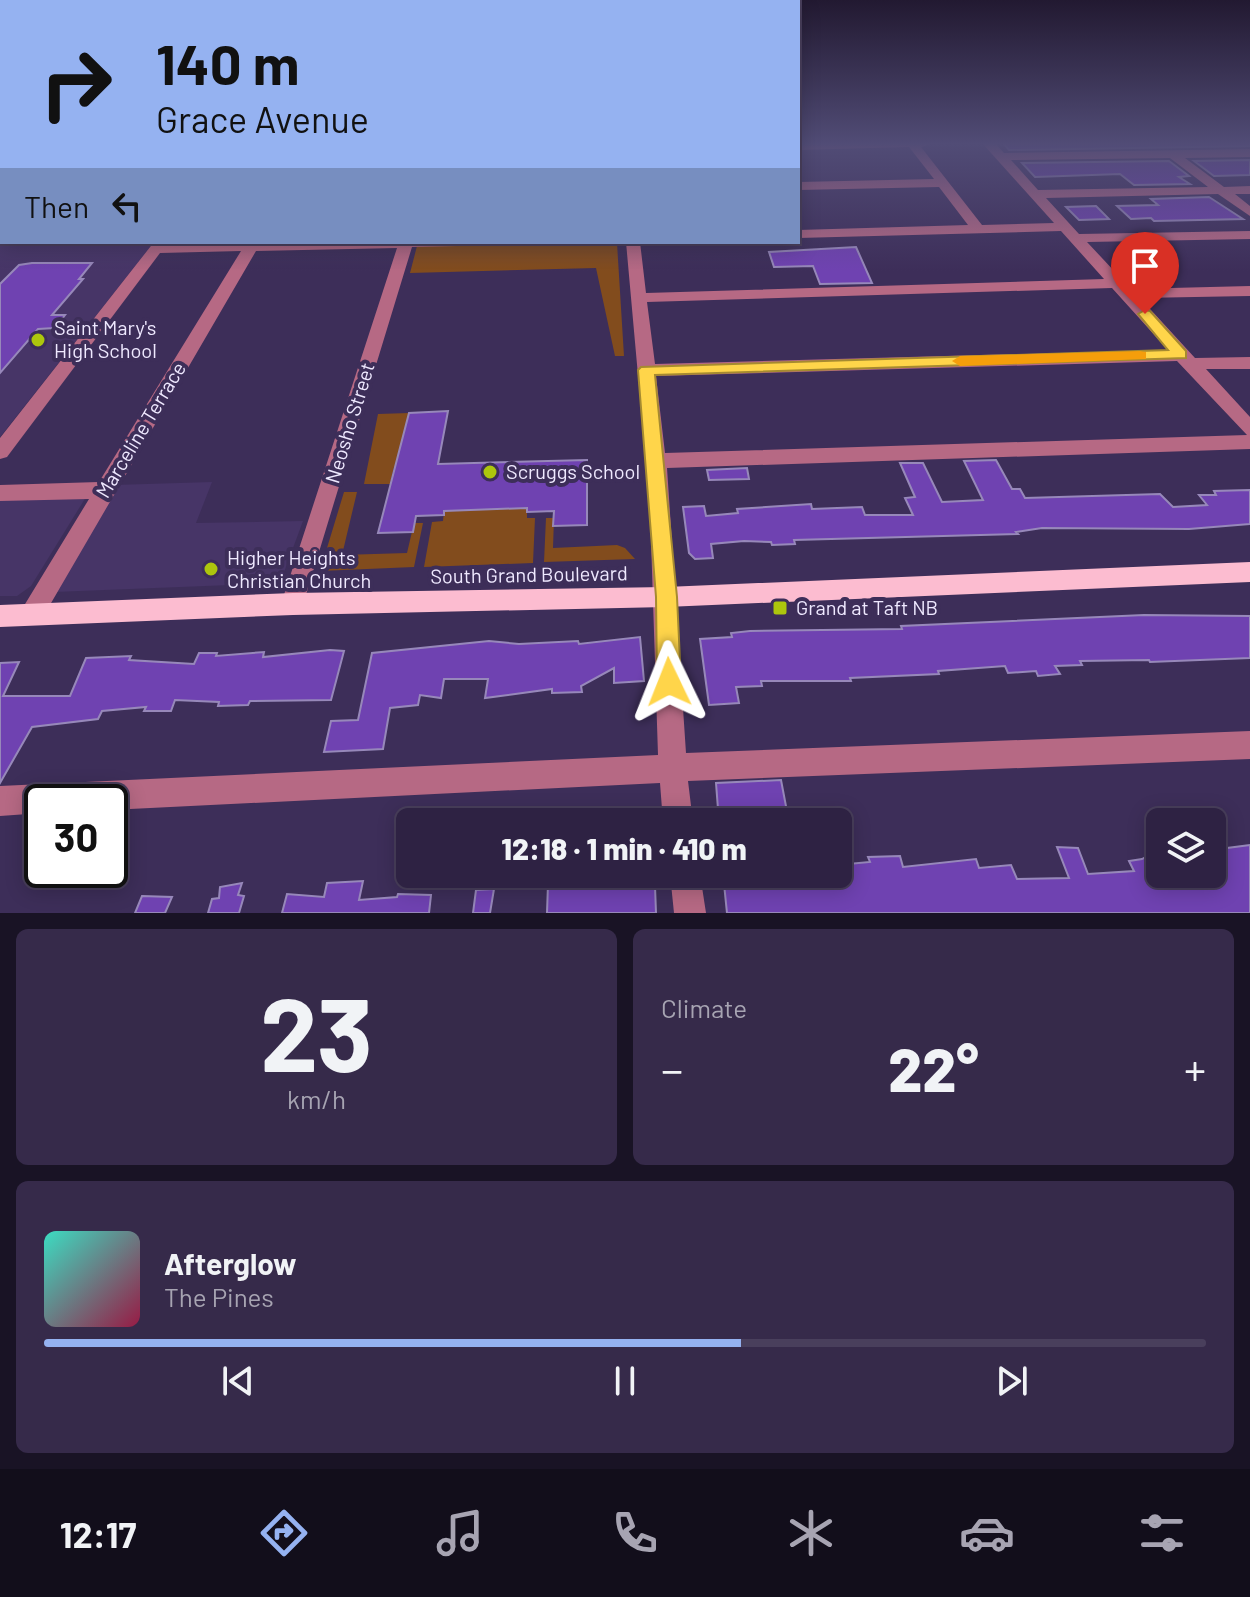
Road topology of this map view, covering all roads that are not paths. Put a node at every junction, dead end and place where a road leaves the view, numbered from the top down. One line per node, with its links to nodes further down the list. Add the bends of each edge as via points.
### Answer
1 (944, 186): 8 (street)
2 (1028, 186): 6 (street)
3 (1215, 186): 5 (street)
4 (1250, 190): 5 (street)
5 (1222, 191): 6 (street); 7 (street)
6 (1036, 194): 9 (street)
7 (1250, 212)
8 (979, 230): 9 (street); 10 (street)
9 (1072, 232): 11 (street); 17 (street)
10 (800, 234)
11 (1250, 235)
12 (354, 244): 16 (street)
13 (405, 244): 31 (street, Neosho Street)
14 (633, 244): 19 (street)
15 (159, 245): 16 (street); 25 (street)
16 (252, 246): 27 (street, Marceline Terrace)
17 (1122, 288): 18 (street); 19 (street); 20 (street)
18 (1250, 291)
19 (638, 298): 22 (street)
20 (1185, 359): 21 (street); 22 (street); 23 (street)
21 (1250, 363)
22 (646, 370): 26 (street)
23 (1250, 429)
24 (1250, 442): 26 (street)
25 (0, 452)
26 (656, 461): 30 (street)
27 (105, 490): 28 (street); 32 (street, Marceline Terrace)
28 (0, 493)
29 (1250, 572): 30 (main road, South Grand Boulevard)
30 (666, 597): 31 (main road, South Grand Boulevard); 35 (street)
31 (293, 604): 32 (main road, South Grand Boulevard)
32 (31, 614): 33 (main road, South Grand Boulevard)
33 (0, 616)
34 (1250, 745): 35 (street)
35 (671, 768): 36 (street); 37 (street)
36 (0, 801)
37 (676, 808)
38 (687, 888): 39 (street)
39 (690, 913)

